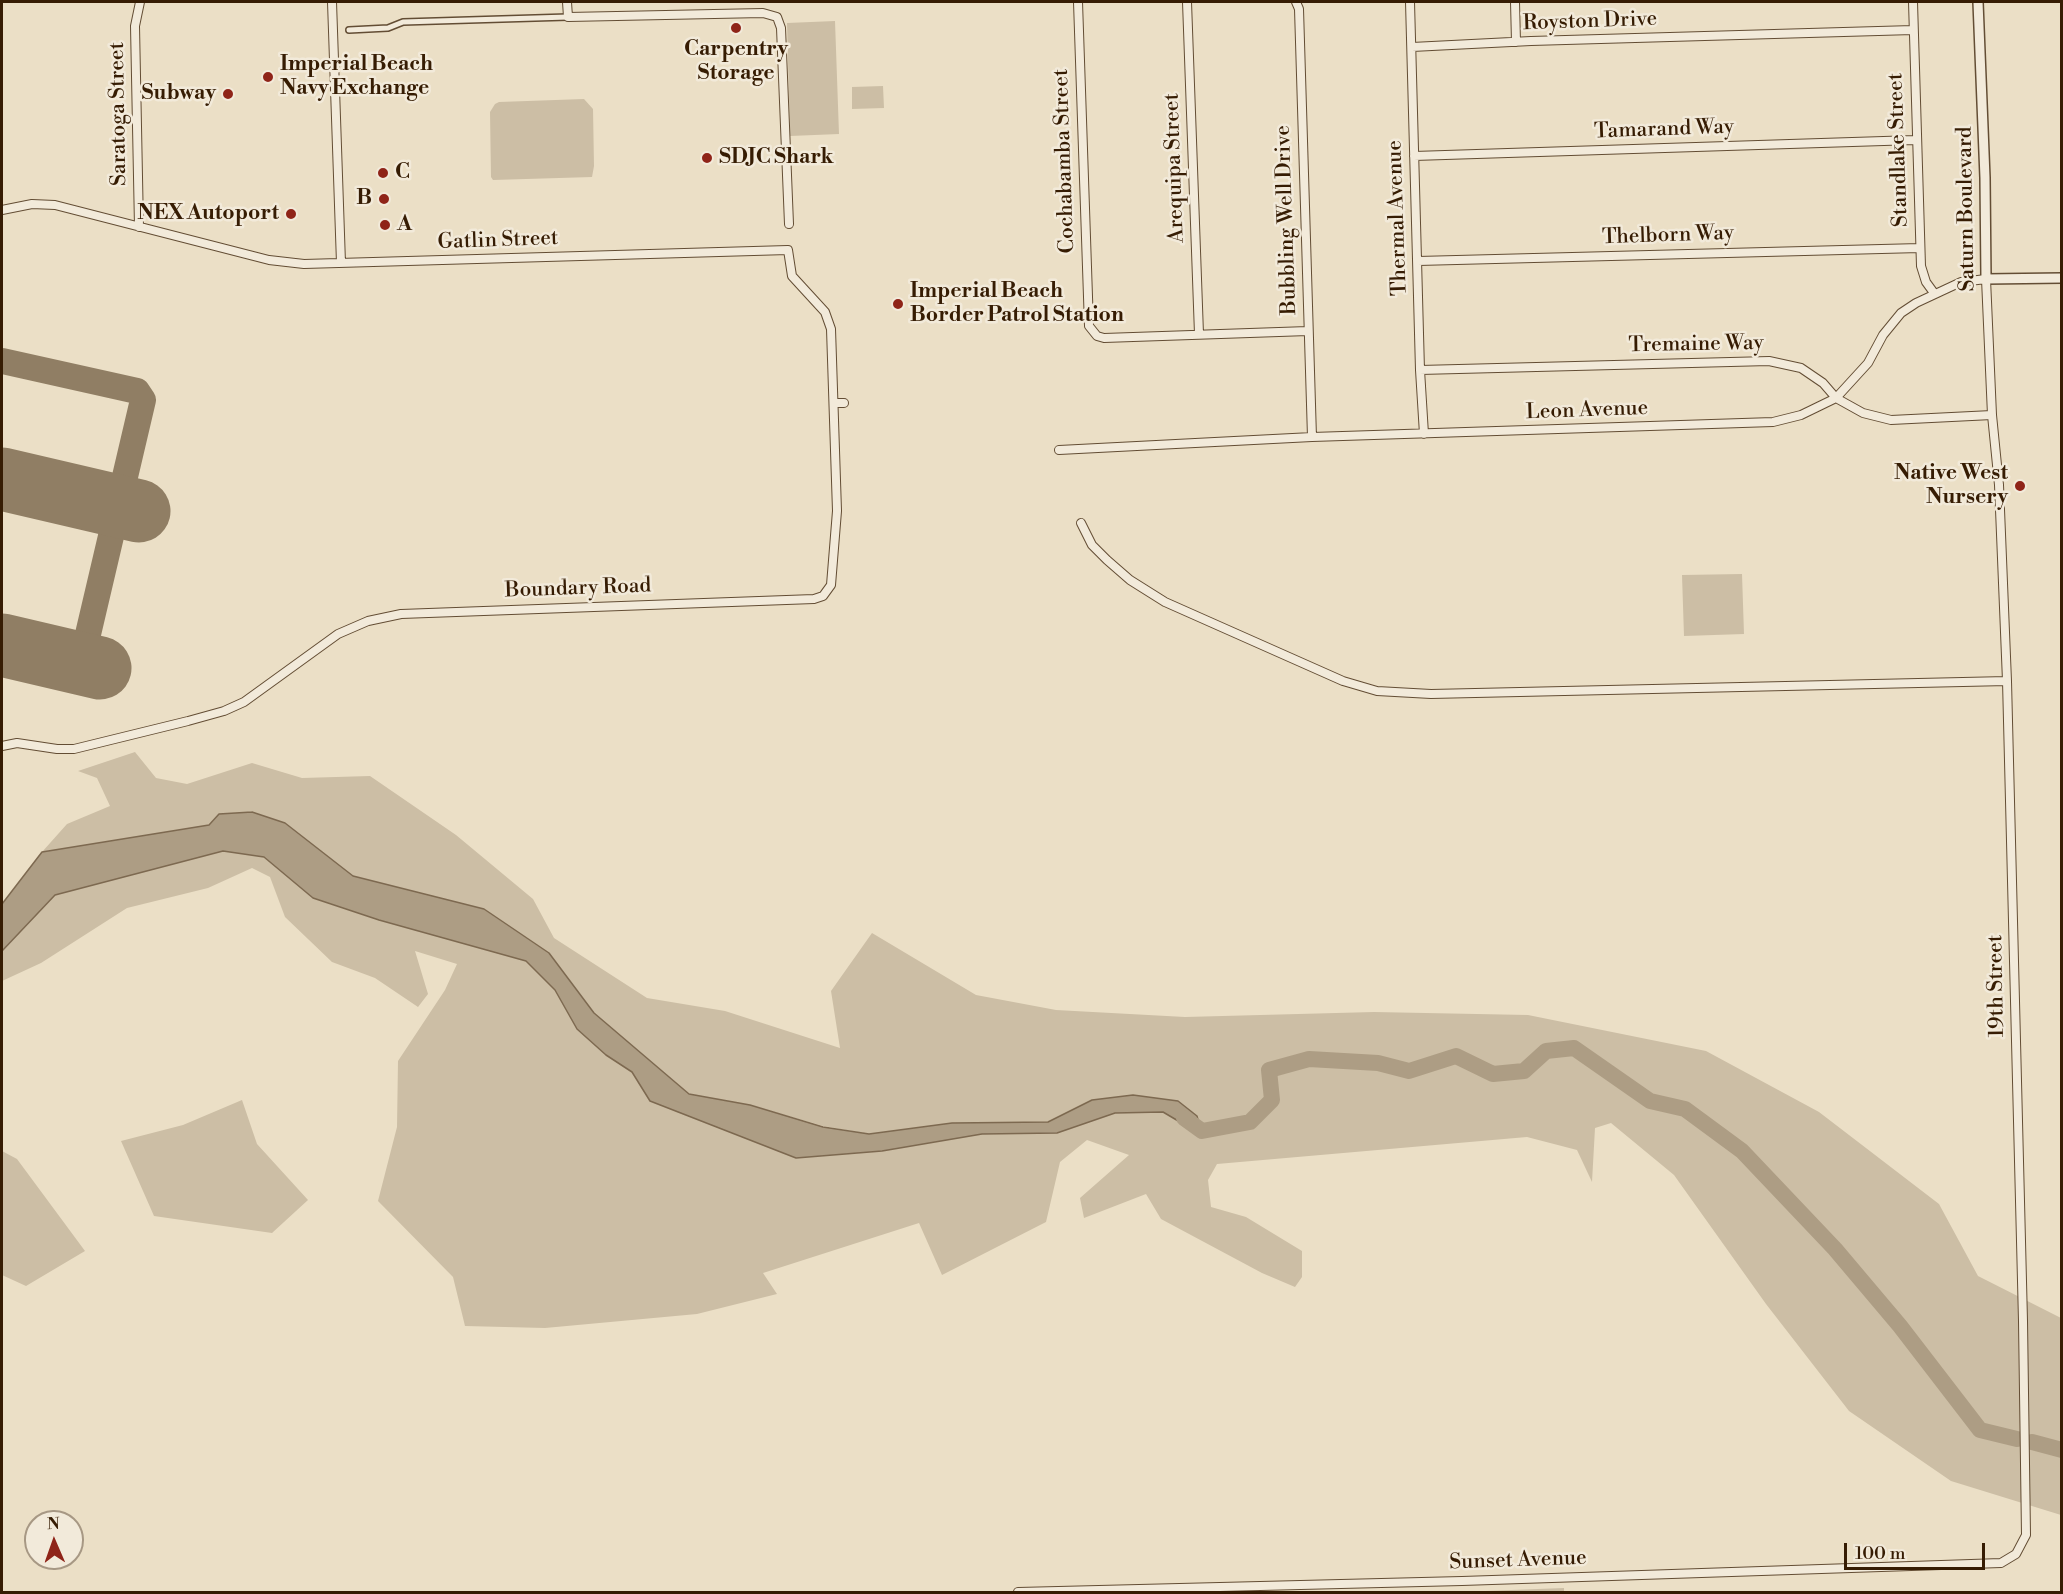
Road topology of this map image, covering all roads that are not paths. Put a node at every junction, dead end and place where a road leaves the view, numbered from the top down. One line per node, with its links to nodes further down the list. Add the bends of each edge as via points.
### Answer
1 (140, 2): 20 (street, Saratoga Street, via 135,26)
2 (332, 2): 24 (street)
3 (567, 2): 11 (street)
4 (1078, 2): 29 (street, Cochabamba Street, via 1089,326 1104,338)
5 (1187, 2): 29 (street, Arequipa Street)
6 (1296, 2): 28 (street, Bubbling Well Drive)
7 (1410, 2): 15 (street, Thermal Avenue)
8 (1515, 2): 14 (street)
9 (1913, 2): 13 (street, Standlake Street)
10 (1978, 2): 26 (street, Saturn Boulevard)
11 (568, 18): 12 (street, via 404,22 387,28); 19 (street, via 763,13 777,17 781,28)
12 (349, 30)
13 (1912, 30): 14 (street, Royston Drive); 16 (street, Standlake Street)
14 (1516, 42): 15 (street, Royston Drive)
15 (1412, 48): 17 (street, Thermal Avenue)
16 (1916, 140): 17 (street, Tamarand Way); 21 (street, Standlake Street)
17 (1414, 156): 23 (street, Thermal Avenue)
18 (2, 210): 20 (street, Gatlin Street, via 44,204)
19 (789, 224)
20 (139, 227): 24 (street, Gatlin Street, via 269,260)
21 (1920, 248): 23 (street, Thelborn Way); 27 (street, Standlake Street, via 1921,266)
22 (788, 250): 24 (street, Gatlin Street); 32 (street, Boundary Road, via 792,276 829,320)
23 (1418, 261): 30 (street, Thermal Avenue)
24 (340, 263)
25 (2061, 278): 26 (street, Leon Avenue)
26 (1986, 279): 27 (street, Leon Avenue, via 1961,282); 34 (street, Saturn Boulevard)
27 (1934, 293): 31 (street, Leon Avenue, via 1901,313 1868,363)
28 (1308, 331): 29 (street); 36 (street, Bubbling Well Drive)
29 (1199, 334)
30 (1420, 370): 31 (street, Tremaine Way, via 1769,361 1801,368 1823,382); 35 (street, Thermal Avenue)
31 (1836, 398): 34 (street, Tremaine Way, via 1863,413 1891,420); 35 (street, Leon Avenue, via 1773,423)
32 (834, 403): 33 (street); 40 (street, Boundary Road, via 837,511 831,585 823,596 401,614 368,621 338,634 244,702 224,711 80,748 17,743)
33 (844, 403)
34 (1992, 415): 39 (street, 19th Street, via 1999,485)
35 (1424, 434): 36 (street, Leon Avenue)
36 (1312, 438): 37 (street, Leon Avenue)
37 (1059, 450)
38 (1081, 523): 39 (street, via 1092,545 1107,560 1156,597 1343,681 1377,691 1431,694)
39 (2007, 681): 41 (street, 19th Street, via 2026,1535)
40 (2, 746)
41 (2016, 1554): 42 (street, Sunset Avenue, via 2001,1563)
42 (1018, 1593)

